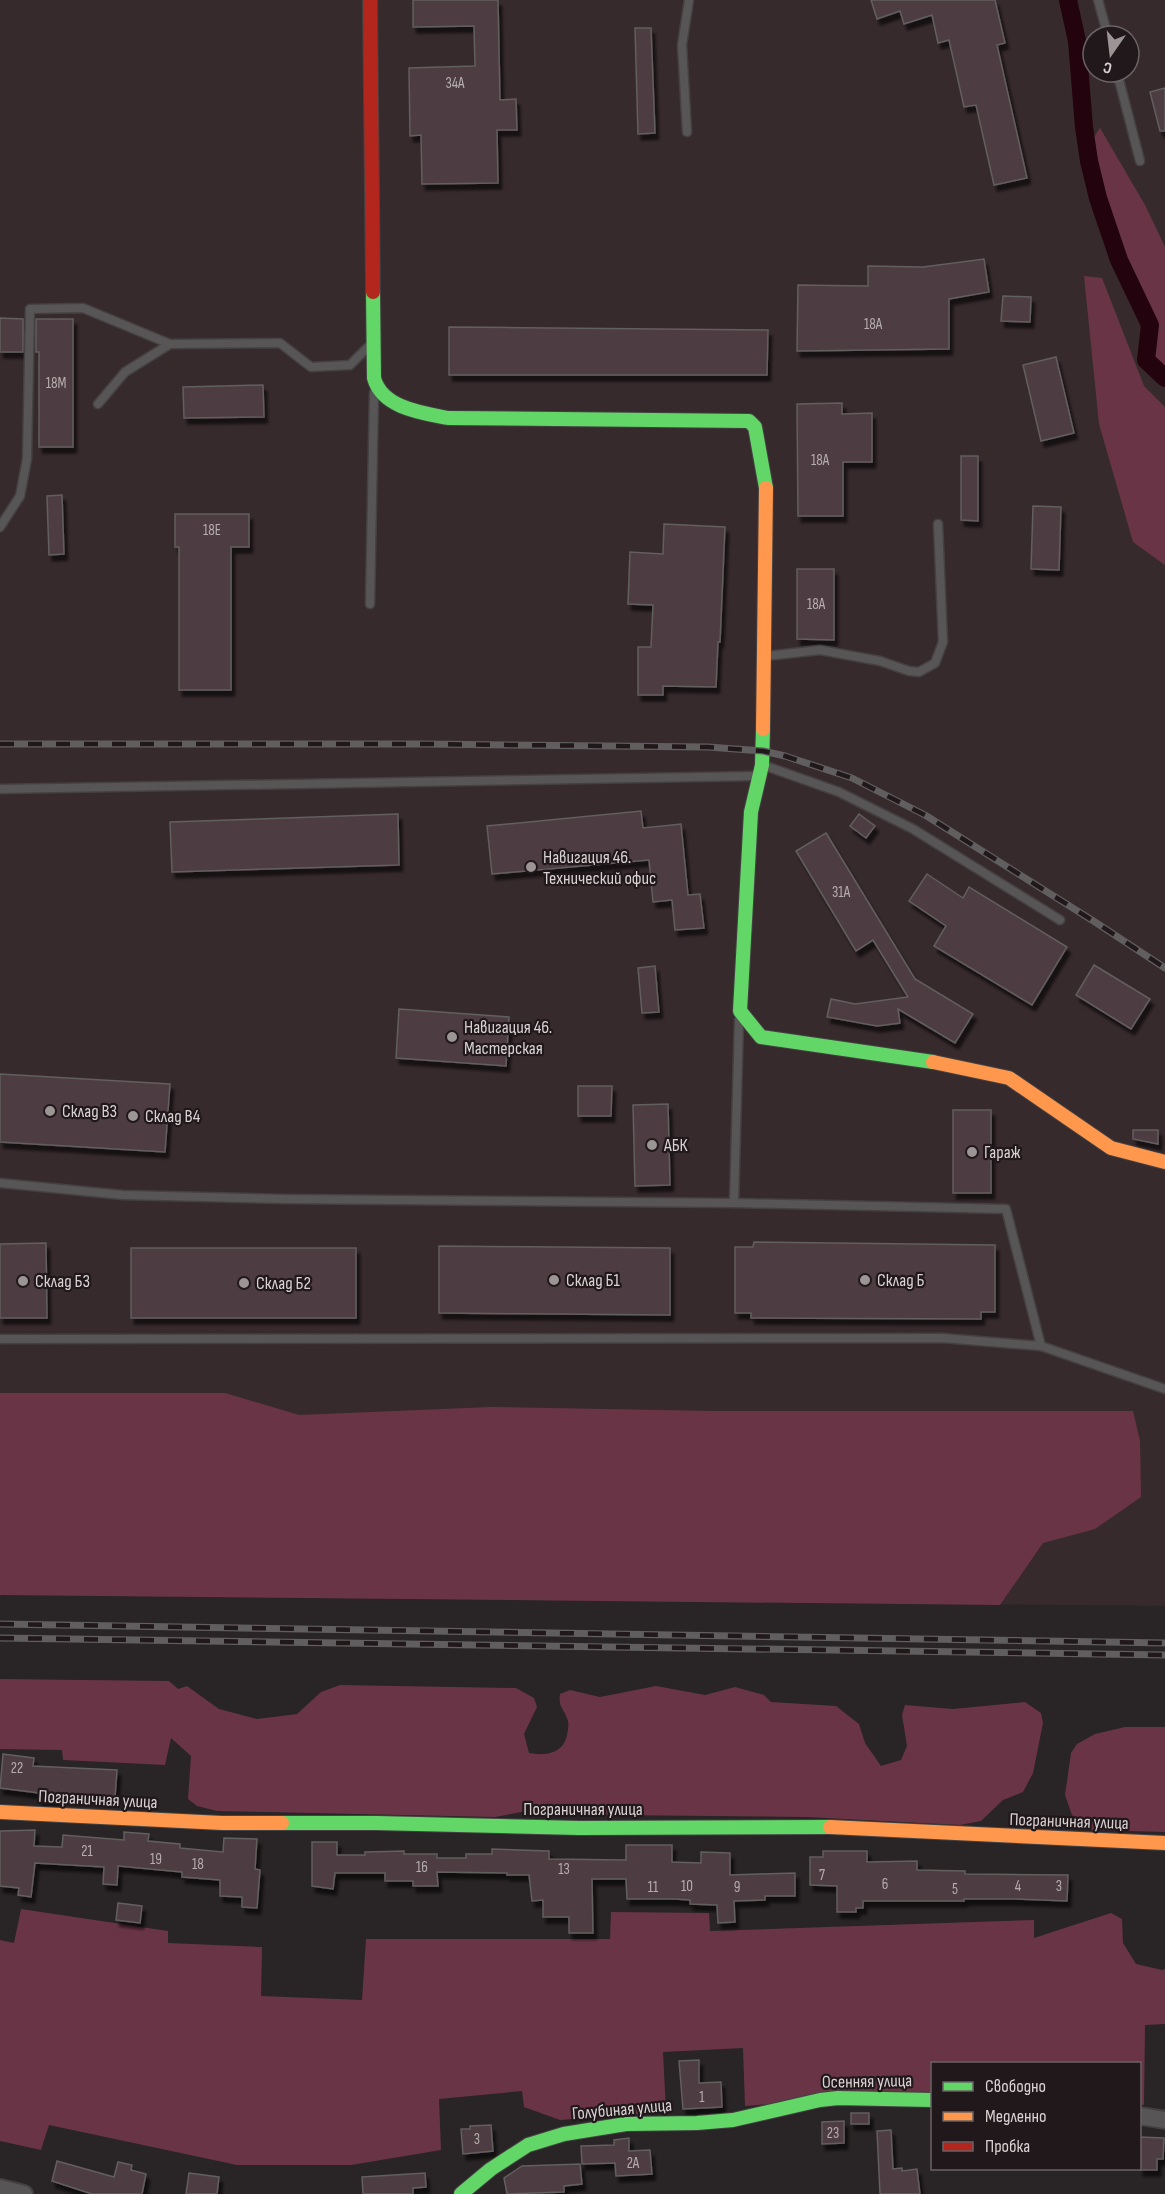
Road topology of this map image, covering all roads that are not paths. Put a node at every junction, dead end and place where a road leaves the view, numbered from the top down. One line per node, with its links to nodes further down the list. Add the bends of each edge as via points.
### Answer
1 (370, 0): 8 (street)
2 (689, 0): 6 (lane, via 682,45)
3 (1098, 0): 4 (lane)
4 (1105, 24)
5 (1120, 84): 7 (lane)
6 (687, 132)
7 (1140, 161)
8 (373, 341): 9 (lane, via 350,365 311,367 280,344); 10 (street)
9 (170, 344): 11 (lane, via 125,372); 13 (lane, via 83,308 30,309 27,459 20,496)
10 (374, 371): 14 (lane); 15 (street, via 378,389 394,402 419,413 448,418 749,421 755,427 766,486)
11 (98, 404)
12 (938, 524): 15 (lane, via 943,642 934,663 919,672 820,650)
13 (0, 527)
14 (370, 604)
15 (765, 657): 16 (street)
16 (761, 771): 17 (lane); 18 (lane, via 839,792 913,829); 19 (street, via 752,812)
17 (0, 789)
18 (1060, 920)
19 (740, 1011): 20 (street, via 761,1037 906,1057 1009,1078 1112,1148); 22 (lane)
20 (1165, 1162)
21 (0, 1183): 22 (lane, via 123,1195)
22 (734, 1203): 24 (lane, via 1006,1209)
23 (0, 1339): 24 (lane, via 942,1338)
24 (1041, 1346): 25 (lane)
25 (1165, 1389)
26 (0, 1812): 27 (street, Пограничная улица, via 222,1823 579,1828 799,1826)
27 (1165, 1843)
28 (931, 2100): 30 (street, Осенняя улица, via 838,2098)
29 (1141, 2116): 31 (street)
30 (733, 2120): 34 (street, Голубиная улица, via 626,2124 564,2133 528,2145)
31 (1165, 2120)
32 (0, 2188): 33 (street)
33 (24, 2194)
34 (461, 2194)

